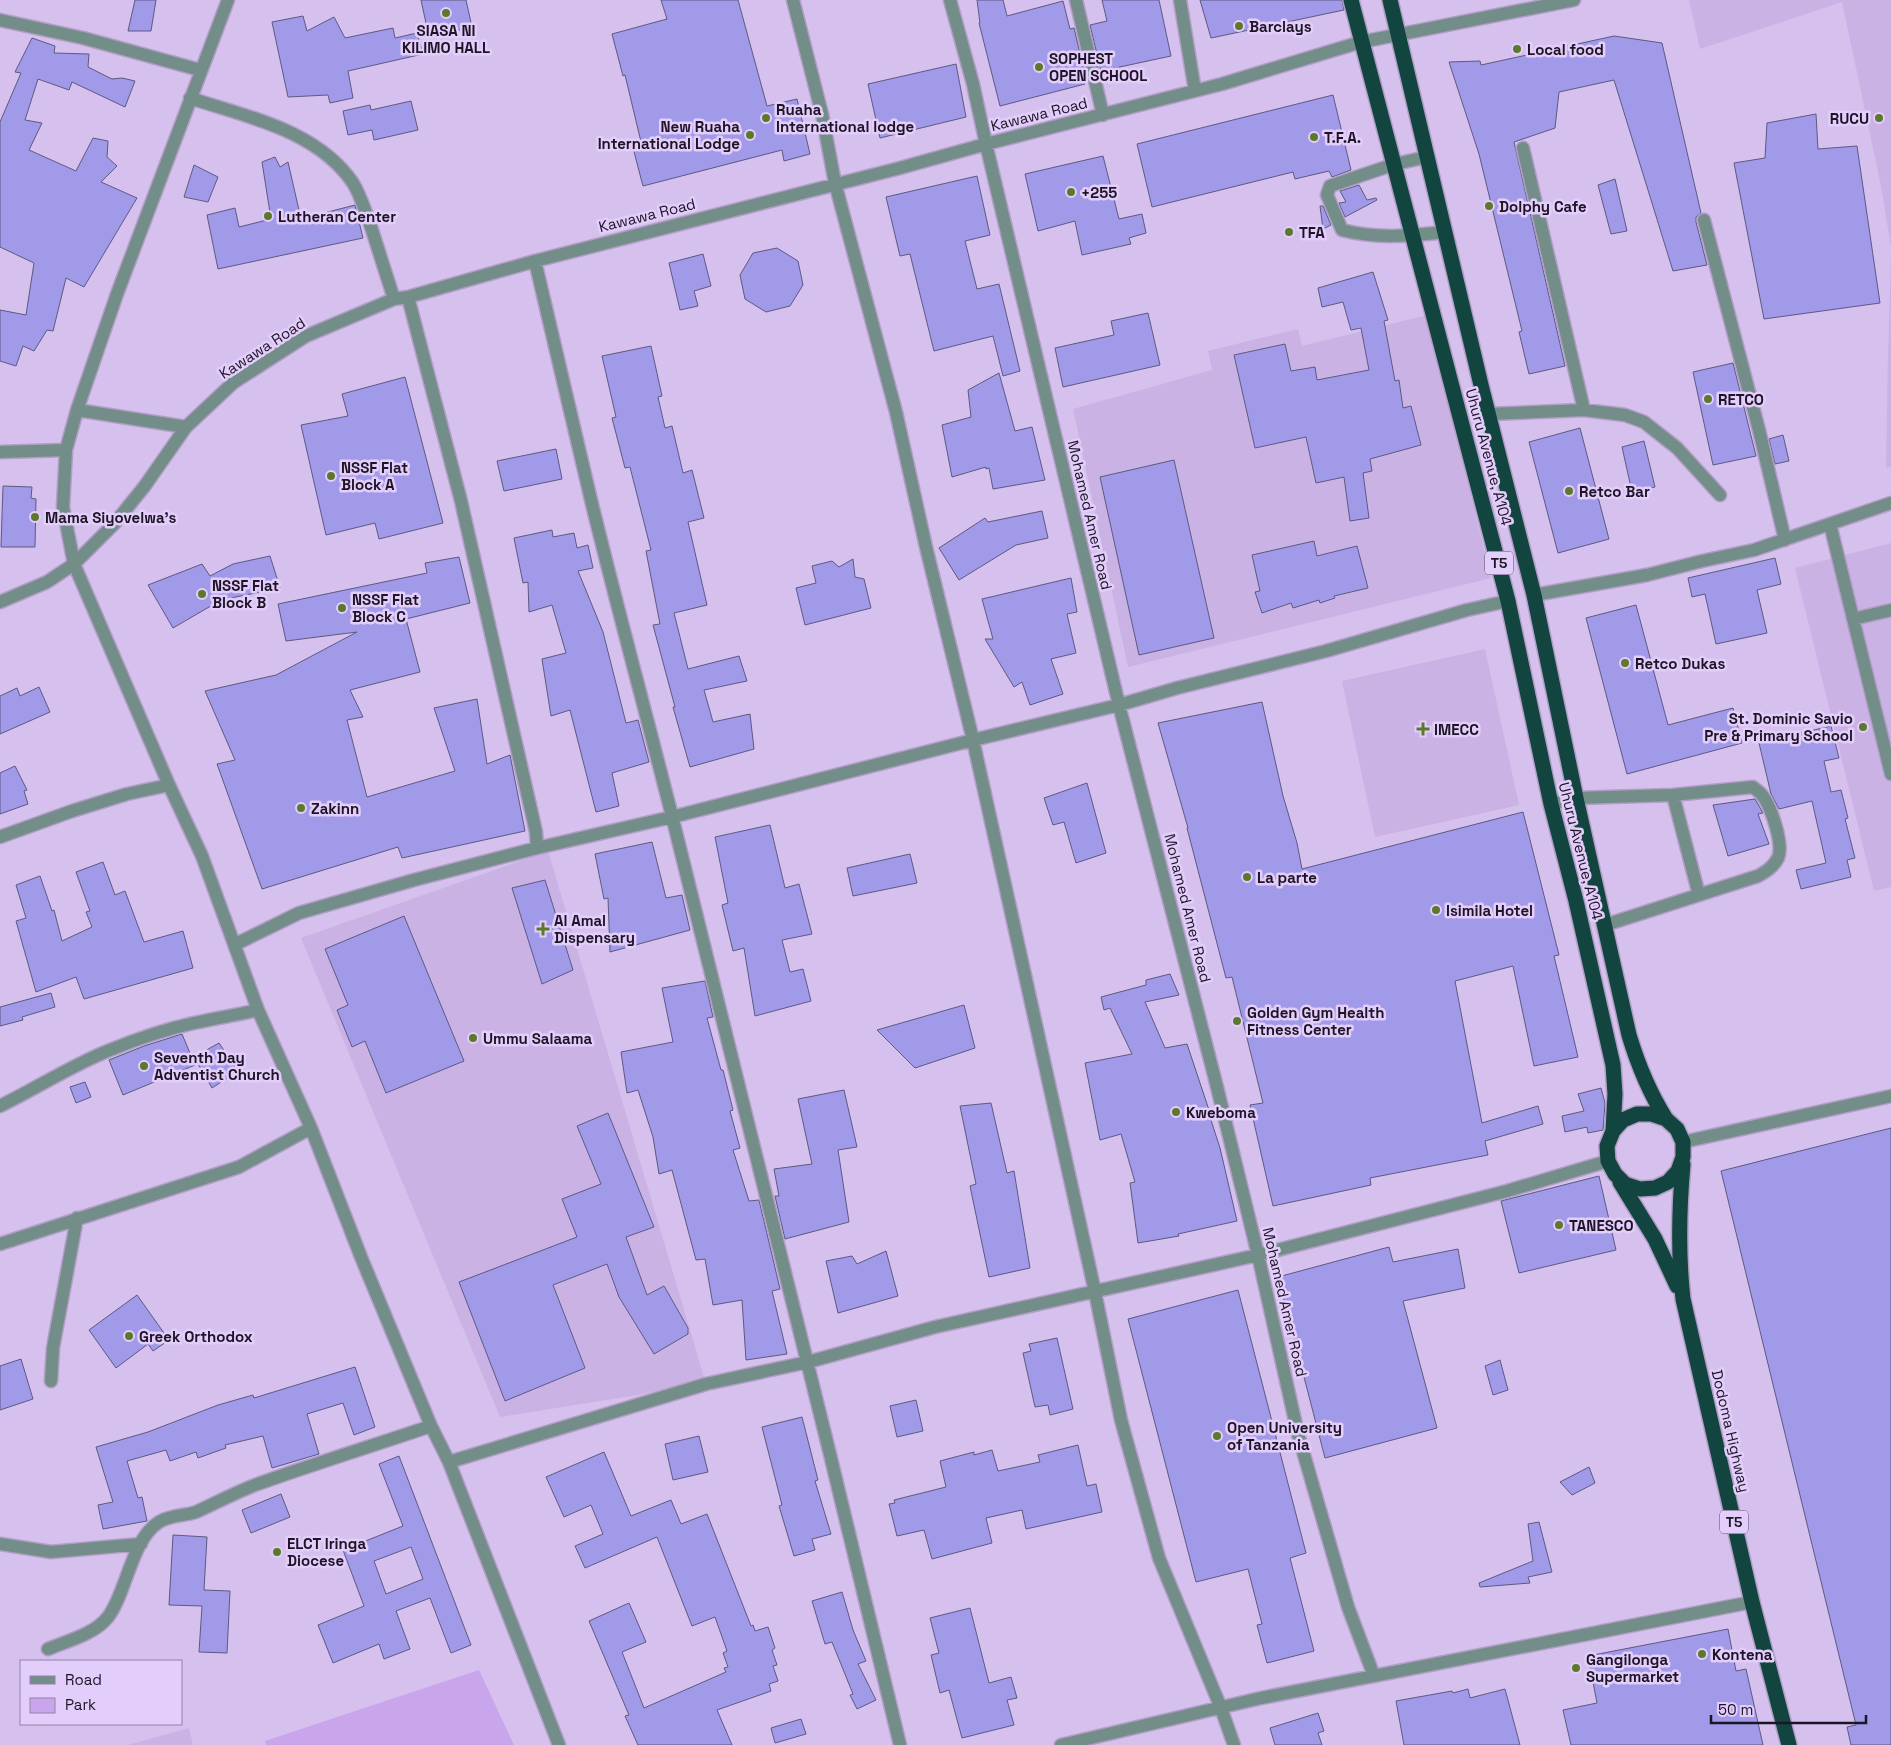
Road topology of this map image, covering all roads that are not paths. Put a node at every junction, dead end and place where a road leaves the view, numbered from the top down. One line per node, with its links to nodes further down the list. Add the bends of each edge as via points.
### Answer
1 (228, 0): 12 (street)
2 (793, 0): 20 (street, via 822,114)
3 (950, 0): 16 (street, Mohamed Amer Road, via 974,84)
4 (1076, 0): 15 (street)
5 (1180, 0): 13 (street)
6 (1351, 0): 11 (highway, Uhuru Avenue, A104 / T5)
7 (1390, 0): 10 (highway, Uhuru Avenue, A104 / T5)
8 (1574, 0): 10 (street, Kawawa Road)
9 (0, 20): 12 (street, via 83,38)
10 (1398, 34): 11 (street, Kawawa Road); 18 (highway, Uhuru Avenue, A104 / T5)
11 (1361, 42): 13 (street, Kawawa Road); 19 (highway, Uhuru Avenue, A104 / T5)
12 (200, 70): 14 (street)
13 (1195, 91): 15 (street, Kawawa Road)
14 (190, 98): 26 (street, via 269,124 299,137 330,157 353,184 365,210); 27 (street)
15 (1103, 115): 16 (street, Kawawa Road)
16 (986, 144): 20 (street, Kawawa Road); 43 (street, Mohamed Amer Road)
17 (1523, 148): 28 (street)
18 (1427, 157): 19 (street); 22 (highway, Uhuru Avenue, A104 / T5)
19 (1395, 164): 23 (highway, Uhuru Avenue, A104 / T5); 23 (street, via 1330,186 1327,195 1342,230)
20 (835, 183): 24 (street, Kawawa Road); 44 (street, via 896,412)
21 (1704, 220): 36 (street)
22 (1445, 232): 23 (street); 29 (highway, Uhuru Avenue, A104 / T5)
23 (1414, 236): 39 (highway, Uhuru Avenue, A104 / T5)
24 (535, 261): 25 (street, Kawawa Road); 50 (street, via 591,500)
25 (408, 298): 26 (street, Kawawa Road); 52 (street, via 461,501)
26 (394, 299): 30 (street, Kawawa Road, via 306,336 233,383)
27 (77, 410): 30 (street); 31 (street)
28 (1584, 410): 29 (street); 33 (street, via 1625,415 1644,422 1676,448)
29 (1489, 414): 38 (highway, Uhuru Avenue, A104 / T5)
30 (186, 427): 37 (street, Kawawa Road, via 120,517)
31 (66, 450): 32 (street); 37 (street, via 63,507)
32 (0, 452)
33 (1720, 495)
34 (1891, 503): 35 (street)
35 (1830, 524): 36 (street); 42 (street)
36 (1785, 540): 38 (street, via 1647,575)
37 (74, 564): 40 (street, Kawawa Road, via 41,585); 46 (street)
38 (1534, 595): 48 (highway, Uhuru Avenue, A104 / T5)
39 (1508, 601): 43 (street); 49 (highway, Uhuru Avenue, A104 / T5)
40 (0, 602)
41 (1891, 610): 42 (street)
42 (1853, 619): 45 (street)
43 (1119, 705): 44 (street); 66 (street, Mohamed Amer Road)
44 (973, 740): 50 (street); 67 (street)
45 (1891, 774)
46 (169, 785): 51 (street, via 127,794); 55 (street, via 202,856)
47 (1673, 795): 48 (street); 53 (street); 53 (street, via 1753,788 1761,793 1770,808 1778,838 1779,856 1772,868 1758,876)
48 (1576, 798): 49 (street); 54 (highway, Uhuru Avenue, A104 / T5)
49 (1551, 804): 61 (highway, Uhuru Avenue, A104 / T5, via 1613,1065)
50 (672, 817): 52 (street); 69 (street)
51 (0, 837)
52 (537, 848): 55 (street, via 300,913)
53 (1699, 895): 54 (street)
54 (1605, 925): 59 (highway, Uhuru Avenue, A104 / T5, via 1634,1053 1650,1094)
55 (236, 944): 56 (street)
56 (258, 1010): 58 (street, via 194,1023 109,1050); 60 (street)
57 (1891, 1096): 62 (street)
58 (0, 1106)
59 (1666, 1119): 61 (highway, via 1637,1114 1623,1120); 62 (highway, via 1677,1129)
60 (311, 1128): 64 (street, via 239,1167); 71 (street)
61 (1613, 1132): 63 (highway, via 1607,1146)
62 (1683, 1149): 63 (highway, via 1678,1171 1668,1182 1655,1188 1640,1189 1626,1184); 68 (highway, T5, via 1679,1230)
63 (1611, 1167): 66 (street); 68 (highway, T5, via 1655,1239)
64 (77, 1218): 65 (street); 70 (street, via 53,1348)
65 (0, 1244)
66 (1258, 1255): 67 (street); 77 (street, Mohamed Amer Road, via 1298,1434 1348,1607)
67 (1095, 1292): 69 (street, via 935,1327); 78 (street, via 1121,1420 1159,1558)
68 (1683, 1299): 75 (highway, Dodoma Highway / T5)
69 (808, 1362): 72 (street, via 706,1384); 80 (street)
70 (52, 1381)
71 (431, 1426): 72 (street); 74 (street, via 254,1485 194,1512 167,1518 152,1528)
72 (449, 1462): 79 (street)
73 (0, 1544): 74 (street, via 51,1552)
74 (141, 1544): 76 (street, via 107,1618 85,1633)
75 (1752, 1602): 77 (street); 83 (highway, Dodoma Highway / T5)
76 (48, 1649)
77 (1374, 1676): 78 (street)
78 (1221, 1708): 81 (street); 82 (street)
79 (559, 1745)
80 (900, 1745)
81 (1061, 1745)
82 (1234, 1745)
83 (1789, 1745)

